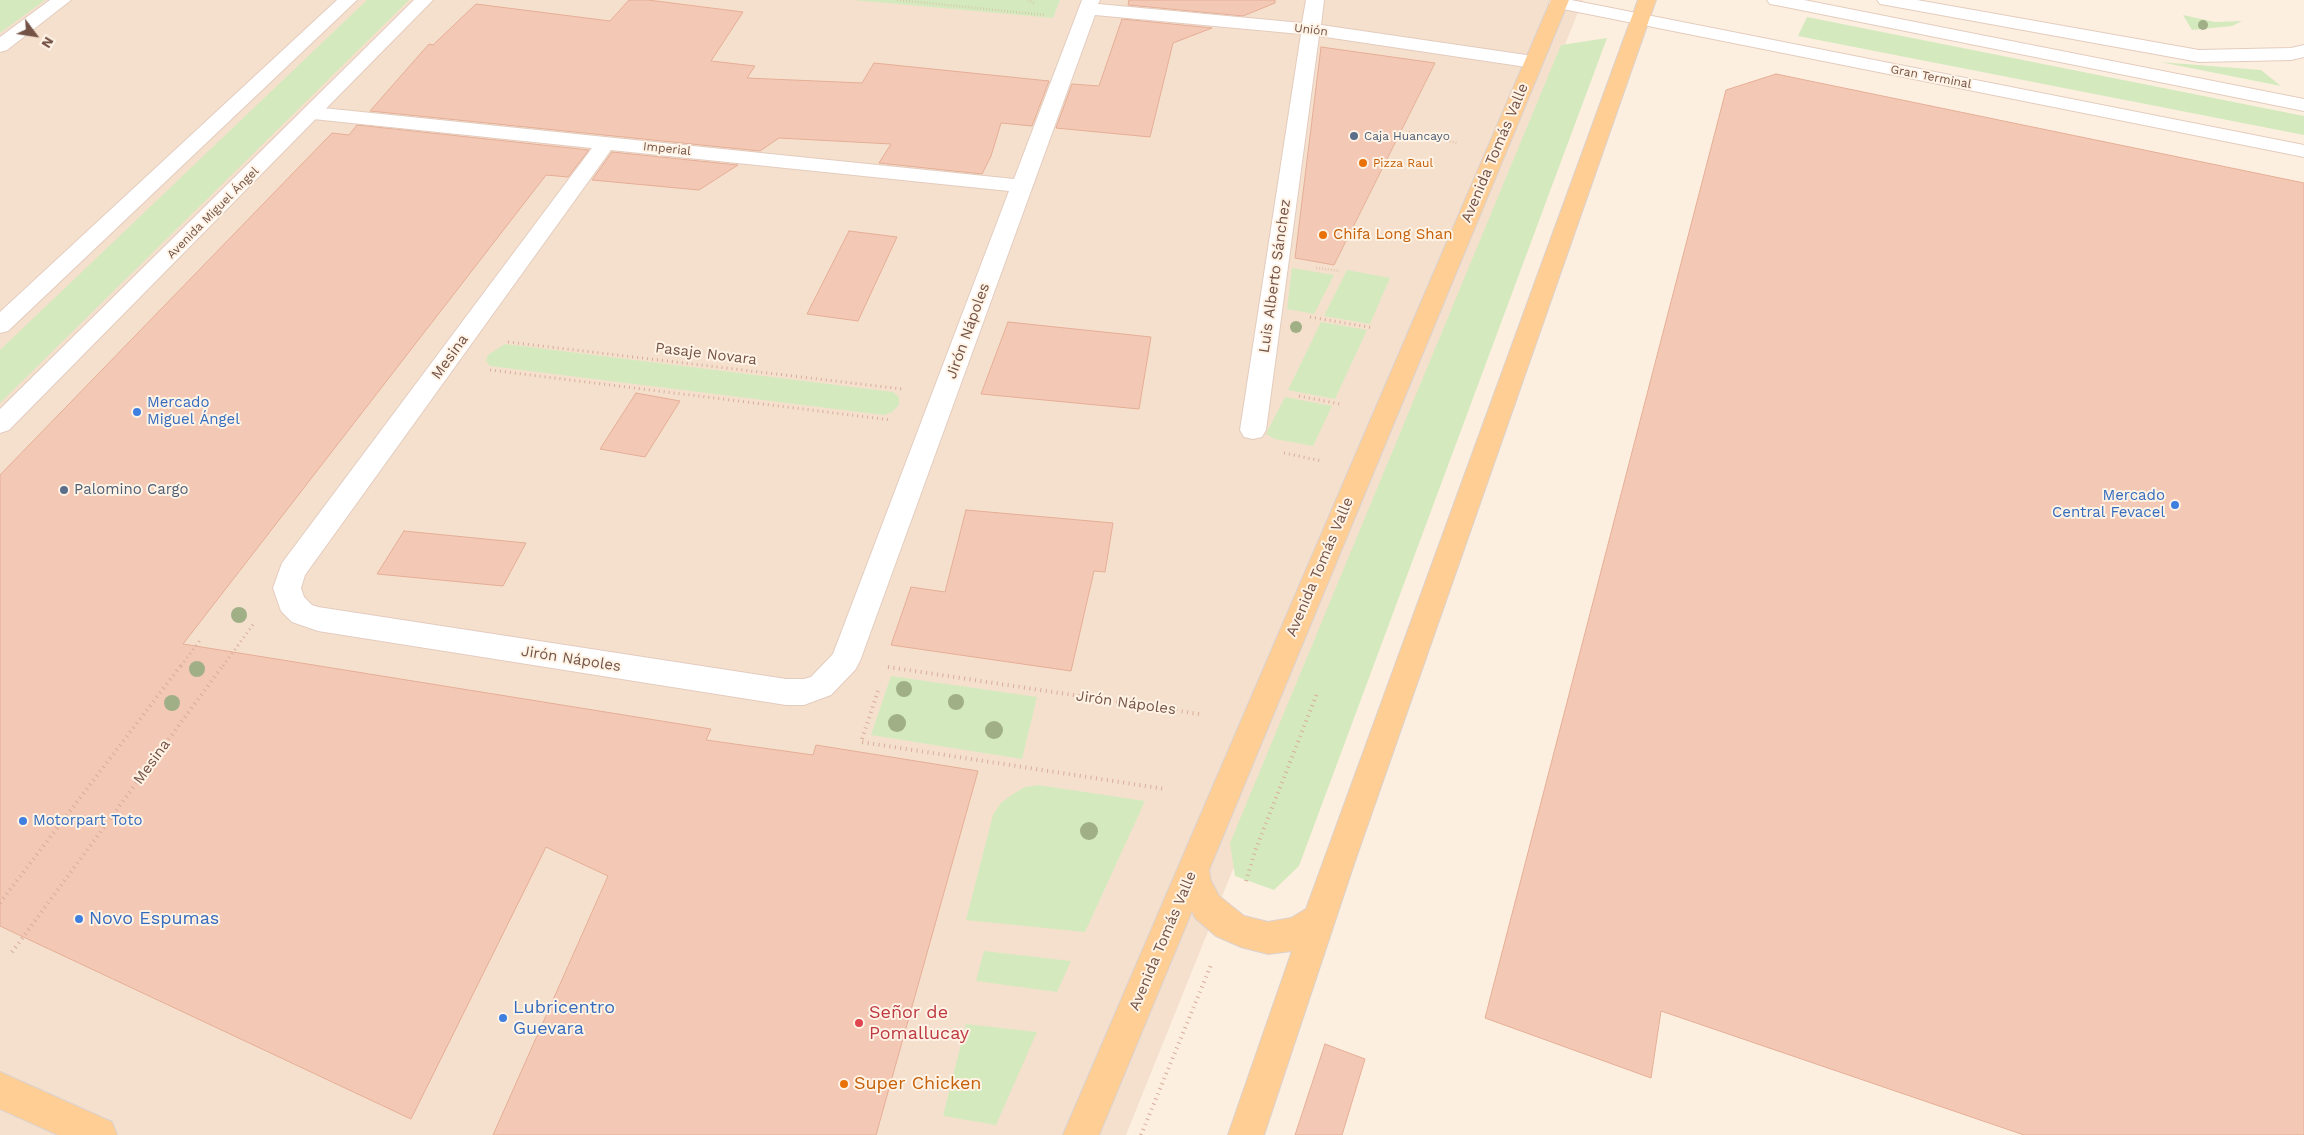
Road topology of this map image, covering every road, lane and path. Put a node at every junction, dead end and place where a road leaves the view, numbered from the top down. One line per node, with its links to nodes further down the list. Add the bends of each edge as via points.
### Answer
1 (62, 0): 14 (street)
2 (348, 0): 25 (street)
3 (424, 0): 18 (street, Avenida Miguel Ángel)
4 (897, 0): 11 (path)
5 (1028, 0): 10 (path)
6 (1315, 0): 13 (street, Luis Alberto Sánchez)
7 (1776, 0): 17 (street)
8 (1886, 0): 15 (street, via 2199,56)
9 (1559, 2): 12 (street, Gran Terminal); 16 (main road, Avenida Tomás Valle)
10 (1034, 3)
11 (1087, 9): 13 (street, Unión); 23 (street, Jirón Nápoles)
12 (1644, 10): 22 (street, Gran Terminal); 45 (main road)
13 (1310, 29): 16 (street, Unión); 34 (street, Luis Alberto Sánchez)
14 (0, 46)
15 (2304, 51)
16 (1533, 62): 35 (main road, Avenida Tomás Valle)
17 (2304, 105)
18 (313, 113): 20 (street, Imperial); 32 (street, Avenida Miguel Ángel)
19 (1409, 132): 21 (path)
20 (606, 143): 23 (street, Imperial); 27 (street, Mesina)
21 (1457, 143)
22 (2304, 151)
23 (1022, 186): 30 (street, Jirón Nápoles)
24 (1309, 316): 26 (path)
25 (0, 326)
26 (1374, 328)
27 (465, 336): 28 (street, Mesina); 30 (path, Pasaje Novara)
28 (445, 364): 33 (path); 36 (street, Mesina)
29 (1291, 394): 31 (path)
30 (944, 395): 33 (street, Jirón Nápoles)
31 (1340, 404)
32 (0, 424)
33 (934, 425): 39 (street, Jirón Nápoles)
34 (1253, 430): 35 (path, via 1256,443 1269,450)
35 (1362, 469): 43 (main road, Avenida Tomás Valle)
36 (292, 571): 37 (street, Mesina, via 287,588); 46 (path, Mesina)
37 (291, 603): 39 (street, Jirón Nápoles, via 302,614 318,620 786,692 804,692 821,686)
38 (201, 639): 44 (path)
39 (845, 661): 40 (path, Jirón Nápoles)
40 (886, 667): 41 (path, Jirón Nápoles); 42 (path, via 861,742)
41 (1199, 714)
42 (1166, 789)
43 (1193, 870): 45 (main road, via 1195,883 1208,907 1240,931 1268,938 1296,934); 50 (main road, Avenida Tomás Valle)
44 (0, 903)
45 (1319, 920): 52 (main road)
46 (12, 952)
47 (1207, 974): 51 (path)
48 (0, 1090): 49 (main road)
49 (99, 1135)
50 (1081, 1135)
51 (1141, 1135)
52 (1246, 1135)

